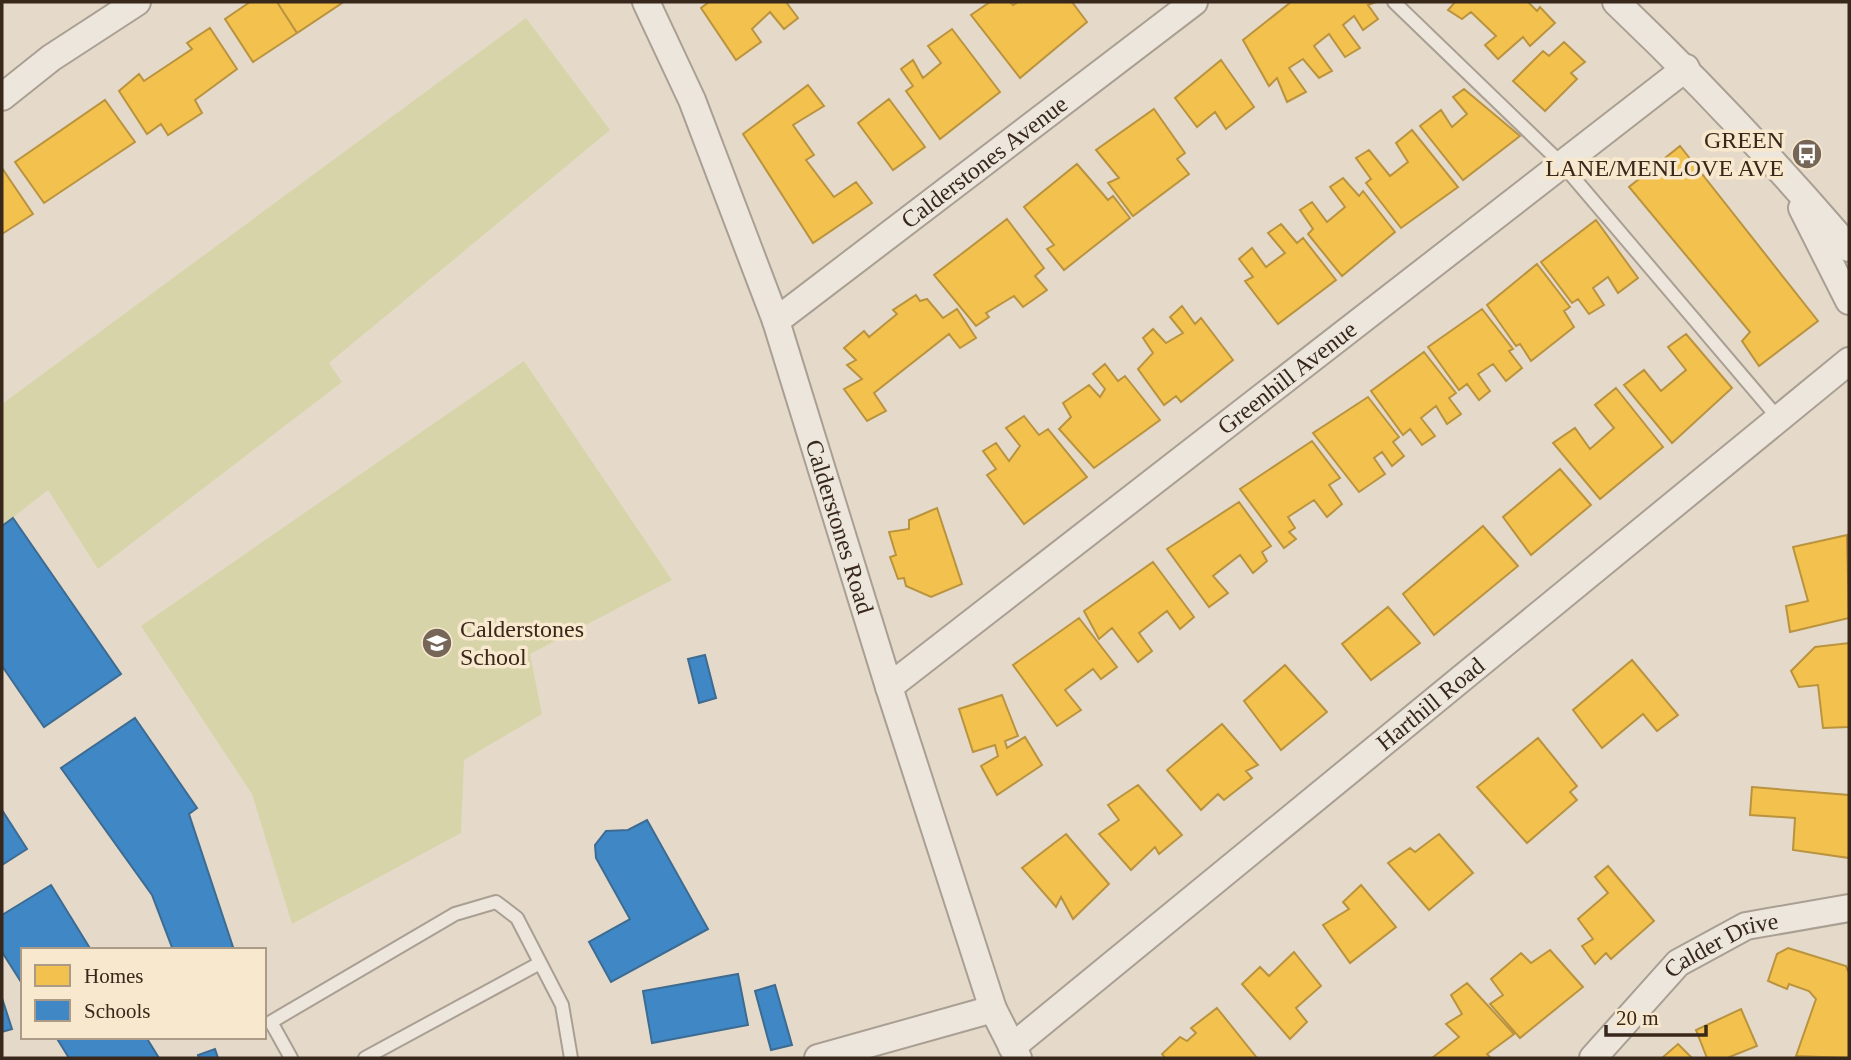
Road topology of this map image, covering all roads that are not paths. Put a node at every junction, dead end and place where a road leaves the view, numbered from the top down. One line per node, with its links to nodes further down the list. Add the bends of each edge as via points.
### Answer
1 (137, 2): 7 (street, via 51,58)
2 (646, 2): 12 (street, Calderstones Road, via 692,100)
3 (1194, 2): 12 (street, Calderstones Avenue)
4 (1394, 2): 8 (lane)
5 (1616, 2): 6 (street)
6 (1686, 68): 8 (street, Greenhill Avenue); 9 (street)
7 (2, 97)
8 (1562, 164): 14 (lane); 15 (street, Greenhill Avenue)
9 (1782, 170): 10 (street); 11 (street)
10 (1849, 248)
11 (1849, 300)
12 (776, 321): 15 (street, Calderstones Road)
13 (1849, 361): 14 (street, Harthill Road)
14 (1779, 419): 19 (street, Harthill Road)
15 (889, 687): 18 (street, Calderstones Road)
16 (1849, 908): 24 (street, Calder Drive, via 1746,926 1678,963)
17 (540, 963): 20 (lane, via 517,919 496,902 455,914 271,1022); 21 (lane); 22 (lane, via 562,1005)
18 (993, 1009): 19 (street, Calderstones Road); 23 (street)
19 (1015, 1053)
20 (291, 1058)
21 (365, 1058)
22 (571, 1058)
23 (818, 1058)
24 (1593, 1058)

